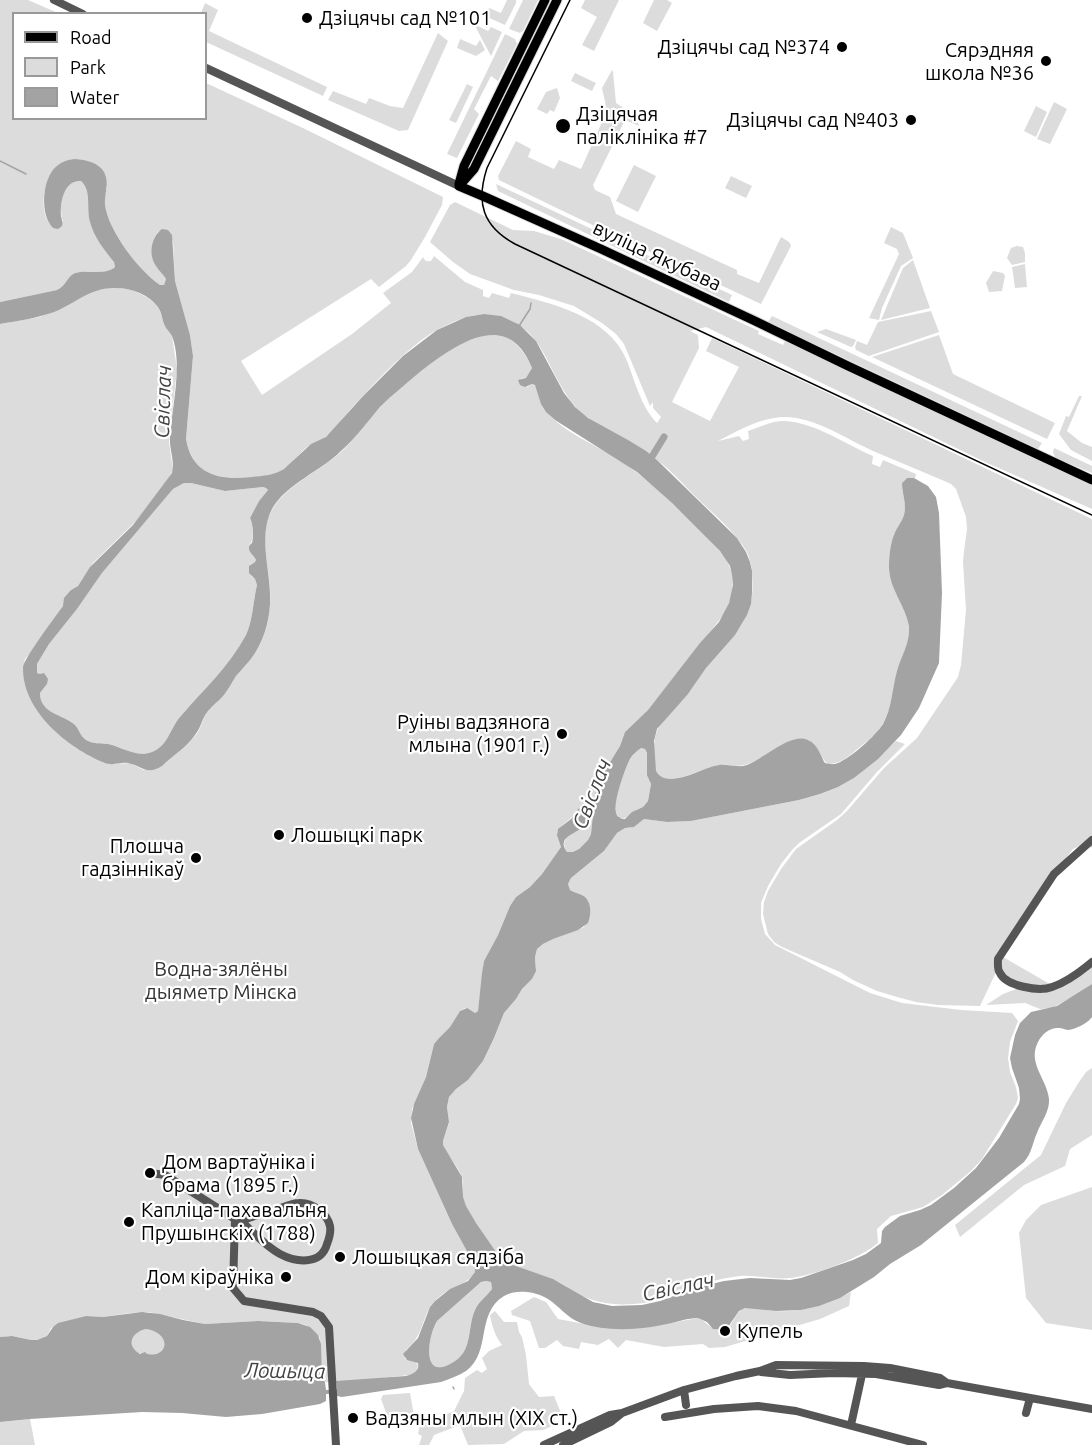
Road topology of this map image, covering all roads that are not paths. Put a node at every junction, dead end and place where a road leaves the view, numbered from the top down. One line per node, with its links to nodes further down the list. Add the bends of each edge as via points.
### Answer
1 (54, 0): 4 (street)
2 (545, 0): 6 (main road, via 464,166)
3 (557, 0): 6 (main road, via 474,169)
4 (79, 12)
5 (207, 68): 6 (street, вуліца Якубава)
6 (459, 186): 7 (main road, вуліца Якубава)
7 (1092, 480)
8 (1092, 840): 9 (street, via 1046,885 998,959 998,968 1004,978 1039,989 1063,982)
9 (1092, 962)
10 (150, 1173): 11 (street, via 165,1175)
11 (238, 1220): 11 (street, via 268,1246 300,1261 321,1255 330,1237 327,1220 320,1211 299,1202); 22 (street, via 234,1288 243,1301 313,1312 326,1321 330,1332)
12 (863, 1369): 13 (street, via 776,1365); 14 (street, via 890,1368); 19 (street)
13 (684, 1390): 15 (street); 20 (street, via 610,1415)
14 (1030, 1398): 16 (street); 17 (street)
15 (686, 1405)
16 (1092, 1409)
17 (1026, 1413)
18 (665, 1417): 19 (street, via 758,1406)
19 (851, 1425): 21 (street)
20 (571, 1440): 23 (street); 24 (street)
21 (893, 1441): 25 (street)
22 (336, 1445)
23 (544, 1445)
24 (563, 1445)
25 (923, 1445)

